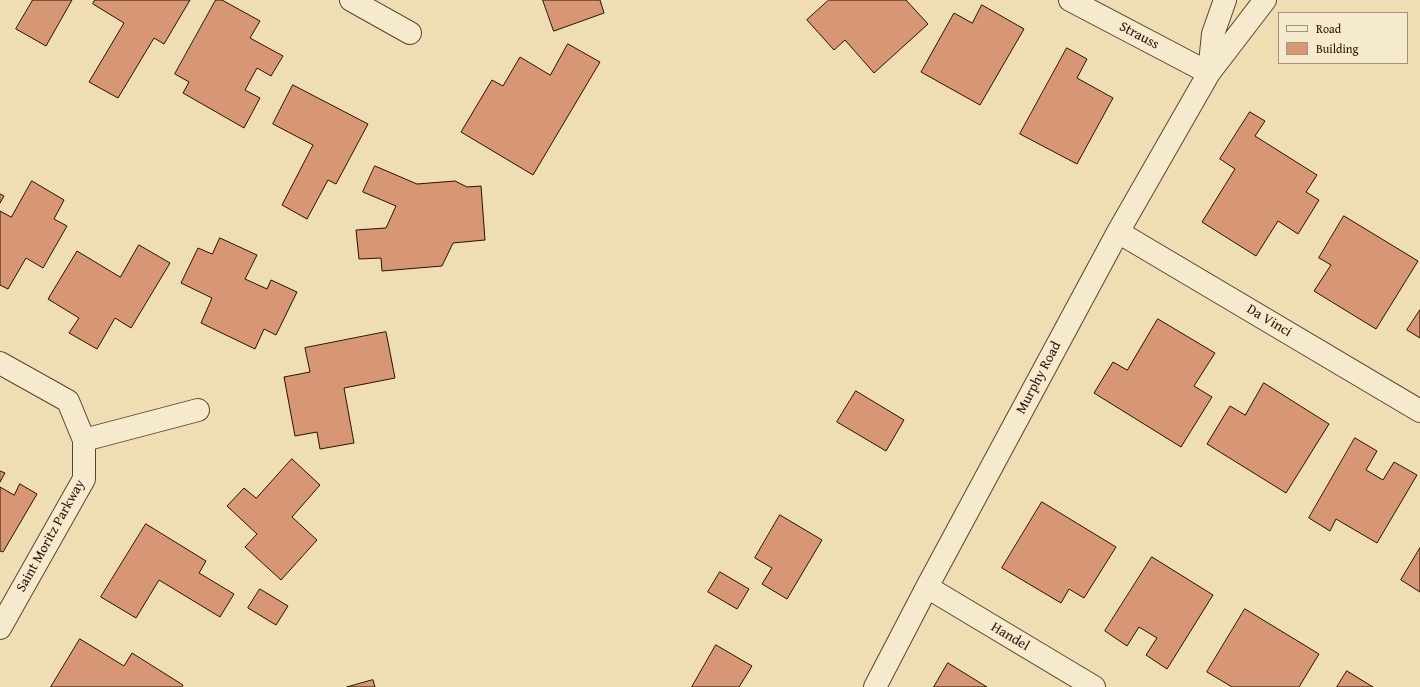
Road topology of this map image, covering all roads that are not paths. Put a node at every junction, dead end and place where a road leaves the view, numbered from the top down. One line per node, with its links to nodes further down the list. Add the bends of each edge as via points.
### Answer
1 (351, 0): 5 (street)
2 (1070, 0): 6 (street, Strauss)
3 (1225, 0): 6 (street, Murphy Road, via 1213,34)
4 (1265, 0): 6 (street, Murphy Road)
5 (410, 33)
6 (1209, 73): 7 (street, Murphy Road)
7 (1118, 232): 10 (street, Da Vinci); 12 (street, Murphy Road)
8 (0, 363): 11 (street, Saint Moritz Parkway, via 68,402)
9 (198, 410): 11 (street)
10 (1420, 410)
11 (84, 440): 13 (street, Saint Moritz Parkway, via 84,479)
12 (927, 587): 14 (street, Murphy Road); 15 (street, Handel)
13 (0, 628)
14 (875, 687)
15 (1094, 687)

